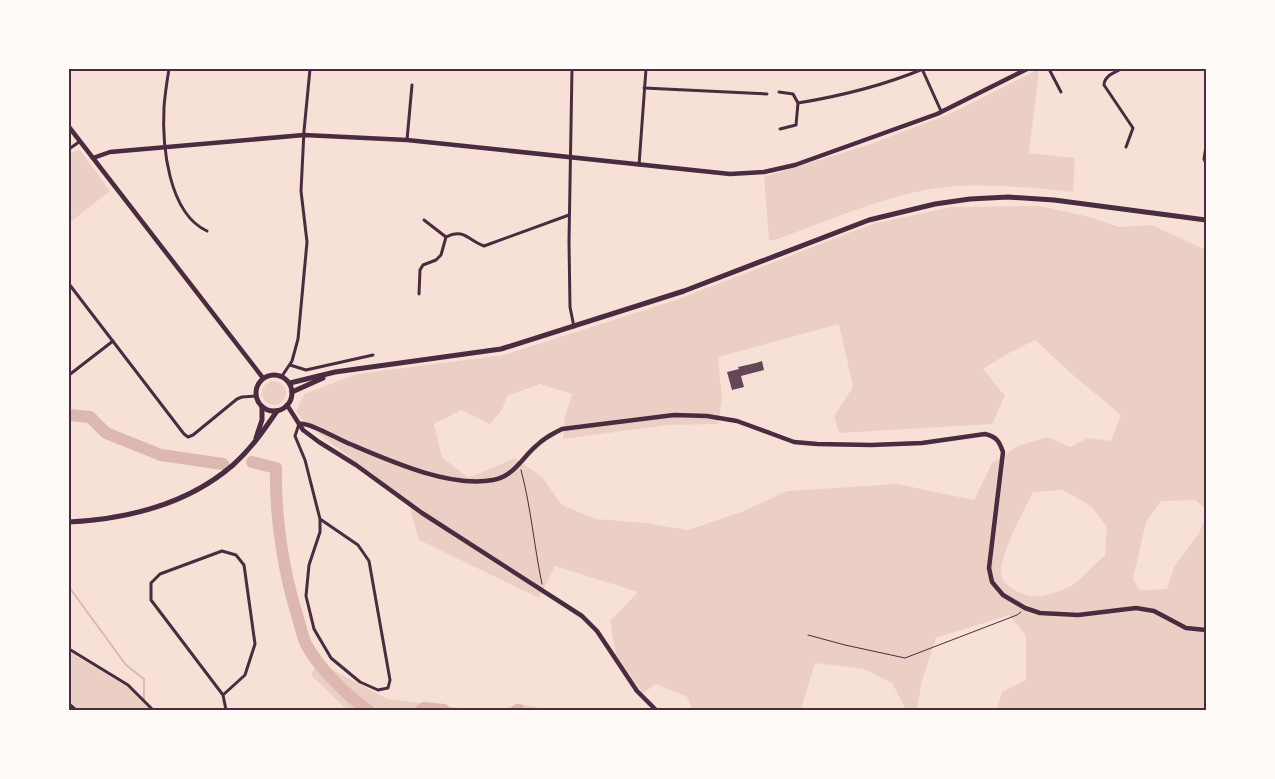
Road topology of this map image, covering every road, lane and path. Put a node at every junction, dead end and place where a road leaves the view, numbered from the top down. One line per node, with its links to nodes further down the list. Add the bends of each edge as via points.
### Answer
1 (169, 69): 22 (street, via 164,107)
2 (310, 69): 18 (street)
3 (572, 69): 26 (street)
4 (646, 69): 10 (street)
5 (922, 69): 14 (street, via 880,86); 15 (street)
6 (1027, 69): 15 (street)
7 (1049, 69): 12 (street)
8 (1121, 69): 23 (street, via 1105,79 1104,86 1133,128)
9 (412, 85): 19 (street)
10 (644, 88): 13 (street); 28 (street)
11 (779, 92): 14 (street, via 793,94)
12 (1061, 92)
13 (767, 94)
14 (798, 103): 17 (street, via 796,124)
15 (941, 111): 28 (street, via 796,165 764,172 730,174)
16 (69, 127): 20 (street)
17 (780, 128)
18 (304, 135): 19 (street); 22 (street); 39 (street, via 301,191 307,242 298,339)
19 (407, 140): 26 (street)
20 (79, 142): 24 (street); 25 (street)
21 (1206, 146): 27 (street)
22 (165, 147): 25 (street, via 110,152); 32 (street, via 179,203 197,226)
23 (1126, 147)
24 (69, 149)
25 (93, 158): 43 (street)
26 (569, 158): 28 (street); 29 (street)
27 (1206, 163)
28 (639, 165)
29 (569, 216): 33 (street, via 484,246 460,233); 36 (street, via 570,307)
30 (424, 220): 33 (street)
31 (1206, 220): 36 (main road, via 1008,197 936,204 869,220 684,291)
32 (207, 231)
33 (446, 237): 35 (street, via 441,255 420,270)
34 (69, 284): 37 (street)
35 (419, 294)
36 (574, 327): 40 (main road, via 501,349)
37 (113, 341): 41 (street); 46 (street, via 188,437 237,399)
38 (373, 355): 39 (street, via 306,370)
39 (290, 365): 42 (street)
40 (335, 372): 44 (main road); 45 (main road)
41 (69, 375)
42 (282, 376): 43 (main road, via 272,374); 44 (main road)
43 (263, 378): 46 (main road)
44 (290, 383): 45 (main road)
45 (292, 392): 47 (main road)
46 (256, 396): 48 (main road)
47 (287, 405): 49 (main road); 50 (street)
48 (262, 407): 49 (main road); 51 (main road, via 262,420)
49 (277, 411): 51 (main road)
50 (299, 424): 52 (street, via 309,424 351,445 452,480 493,480 508,475); 53 (street, via 295,436); 55 (street, via 319,442 405,502)
51 (254, 442): 54 (main road, via 225,471 171,502 140,512)
52 (518, 464): 55 (path, via 529,501); 56 (street, via 547,436 562,430 674,415 737,420 794,442 922,443 985,434 994,436 1003,452 989,568 992,582 1003,594)
53 (320, 518): 53 (street, via 358,545 368,561 390,680 388,688 378,690 360,682 331,658 314,629 306,596)
54 (69, 522)
55 (543, 590): 65 (street, via 582,616 637,691)
56 (1026, 608): 57 (street, via 1040,613 1078,615 1136,608 1154,611 1186,628); 58 (path, via 1017,615 905,658)
57 (1206, 630)
58 (808, 635)
59 (69, 649): 63 (street, via 128,685)
60 (223, 695): 60 (street, via 245,675 255,644 244,565 236,555 222,551 160,574 151,584 151,600); 64 (street)
61 (69, 704): 62 (street)
62 (76, 710)
63 (154, 710)
64 (226, 710)
65 (656, 710)

